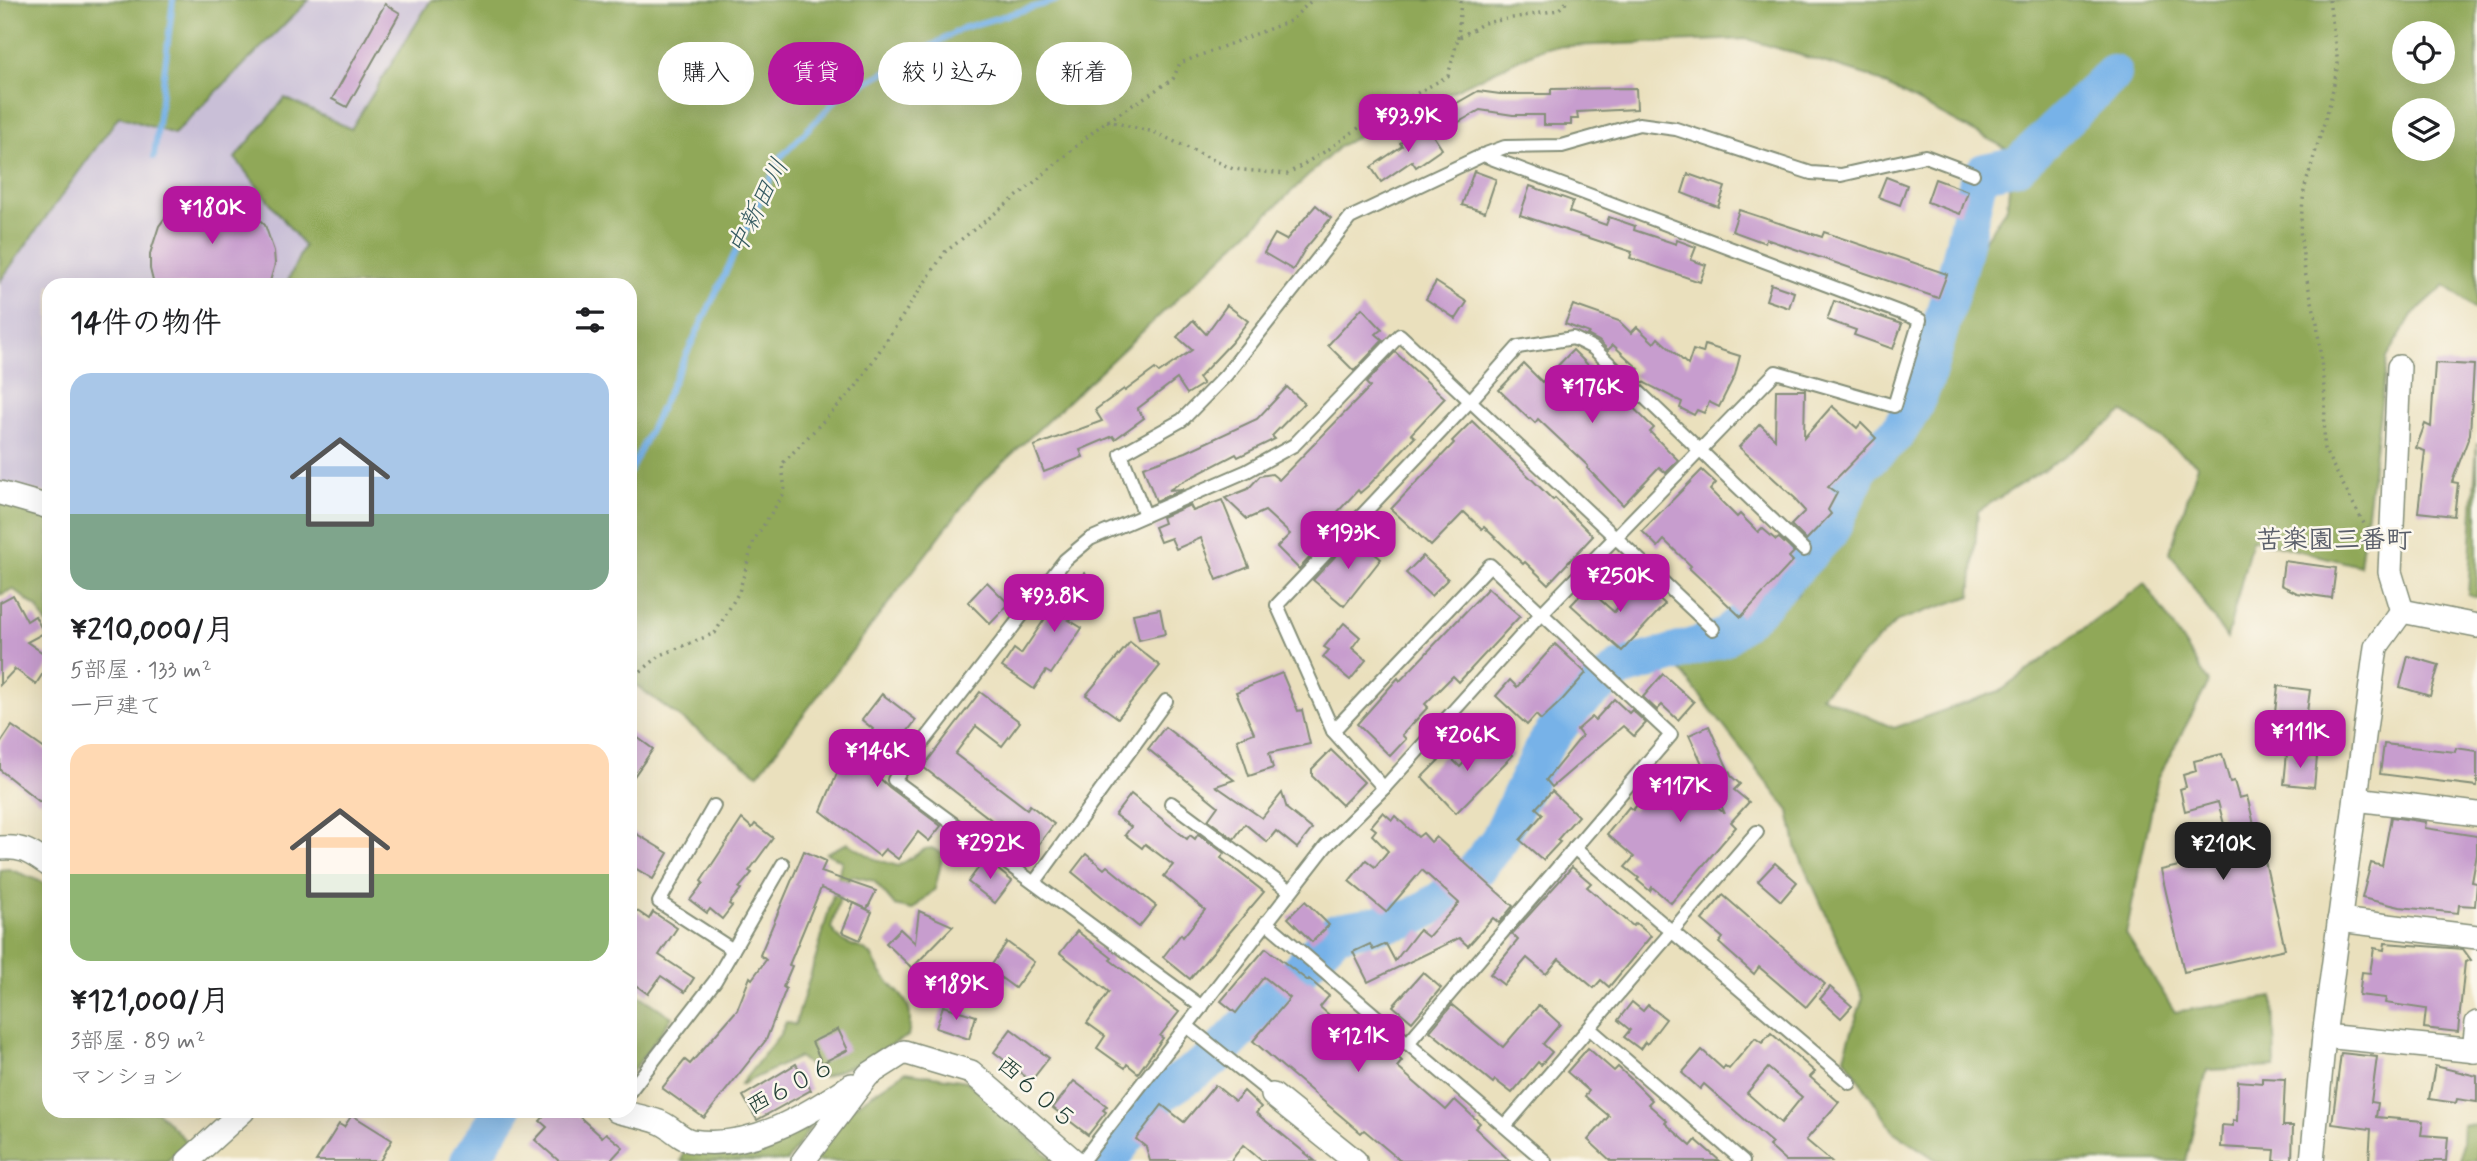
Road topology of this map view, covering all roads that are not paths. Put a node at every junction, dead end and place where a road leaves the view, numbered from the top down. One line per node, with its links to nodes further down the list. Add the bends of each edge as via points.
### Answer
1 (1483, 155): 2 (lane, via 1505,147 1562,146 1639,124 1676,129 1811,173 1841,175 1925,156); 5 (lane, via 1920,320 1894,406 1776,372); 8 (lane, via 1350,218 1226,375 1182,420 1121,454)
2 (1973, 174)
3 (2399, 367): 11 (street, via 2390,572)
4 (1471, 400): 5 (lane, via 1518,346 1573,338 1593,348); 8 (lane, via 1400,335 1294,445 1247,471); 9 (lane); 16 (lane, via 1277,604)
5 (1700, 450): 9 (lane); 10 (lane)
6 (0, 493): 7 (street)
7 (42, 505)
8 (1145, 515): 27 (lane, via 1090,539 1065,560 894,779)
9 (1618, 537): 12 (lane); 14 (lane)
10 (1804, 550)
11 (2402, 611): 13 (street); 18 (street, via 2376,647)
12 (1541, 614): 16 (lane, via 1490,565); 17 (lane); 24 (lane, via 1671,735)
13 (2477, 626)
14 (1713, 629)
15 (1166, 701): 27 (lane)
16 (1333, 731): 17 (lane)
17 (1384, 788): 28 (lane, via 1326,846)
18 (2356, 799): 21 (street); 29 (street)
19 (1171, 803): 28 (lane)
20 (714, 806): 33 (lane, via 659,902)
21 (2477, 814)
22 (1757, 832): 31 (lane)
23 (0, 848): 25 (street, via 27,850)
24 (1574, 848): 31 (lane); 39 (lane)
25 (42, 860)
26 (783, 864): 33 (lane)
27 (1034, 883): 34 (lane)
28 (1290, 891): 30 (lane)
29 (2339, 920): 32 (street); 38 (street)
30 (1266, 922): 34 (lane); 39 (lane)
31 (1673, 932): 37 (lane); 43 (lane)
32 (2477, 937)
33 (733, 950): 42 (lane, via 715,981)
34 (1202, 1007): 36 (lane)
35 (2477, 1023): 40 (street)
36 (1187, 1026): 44 (lane); 51 (lane)
37 (1590, 1029): 47 (lane); 54 (lane)
38 (2324, 1036): 40 (street); 55 (street)
39 (1407, 1044): 47 (lane)
40 (2475, 1051)
41 (868, 1074): 45 (street, 西６０６, via 818,1107 750,1138 689,1141 662,1123); 49 (street, 西６０５); 50 (street, 西６０５, via 904,1052 971,1072)
42 (637, 1082)
43 (1850, 1083)
44 (1273, 1095): 52 (street)
45 (637, 1116)
46 (235, 1118): 48 (street)
47 (1505, 1126): 53 (lane)
48 (188, 1161)
49 (803, 1161)
50 (1074, 1161)
51 (1082, 1161)
52 (1356, 1161)
53 (1545, 1161)
54 (1743, 1161)
55 (2312, 1161)

